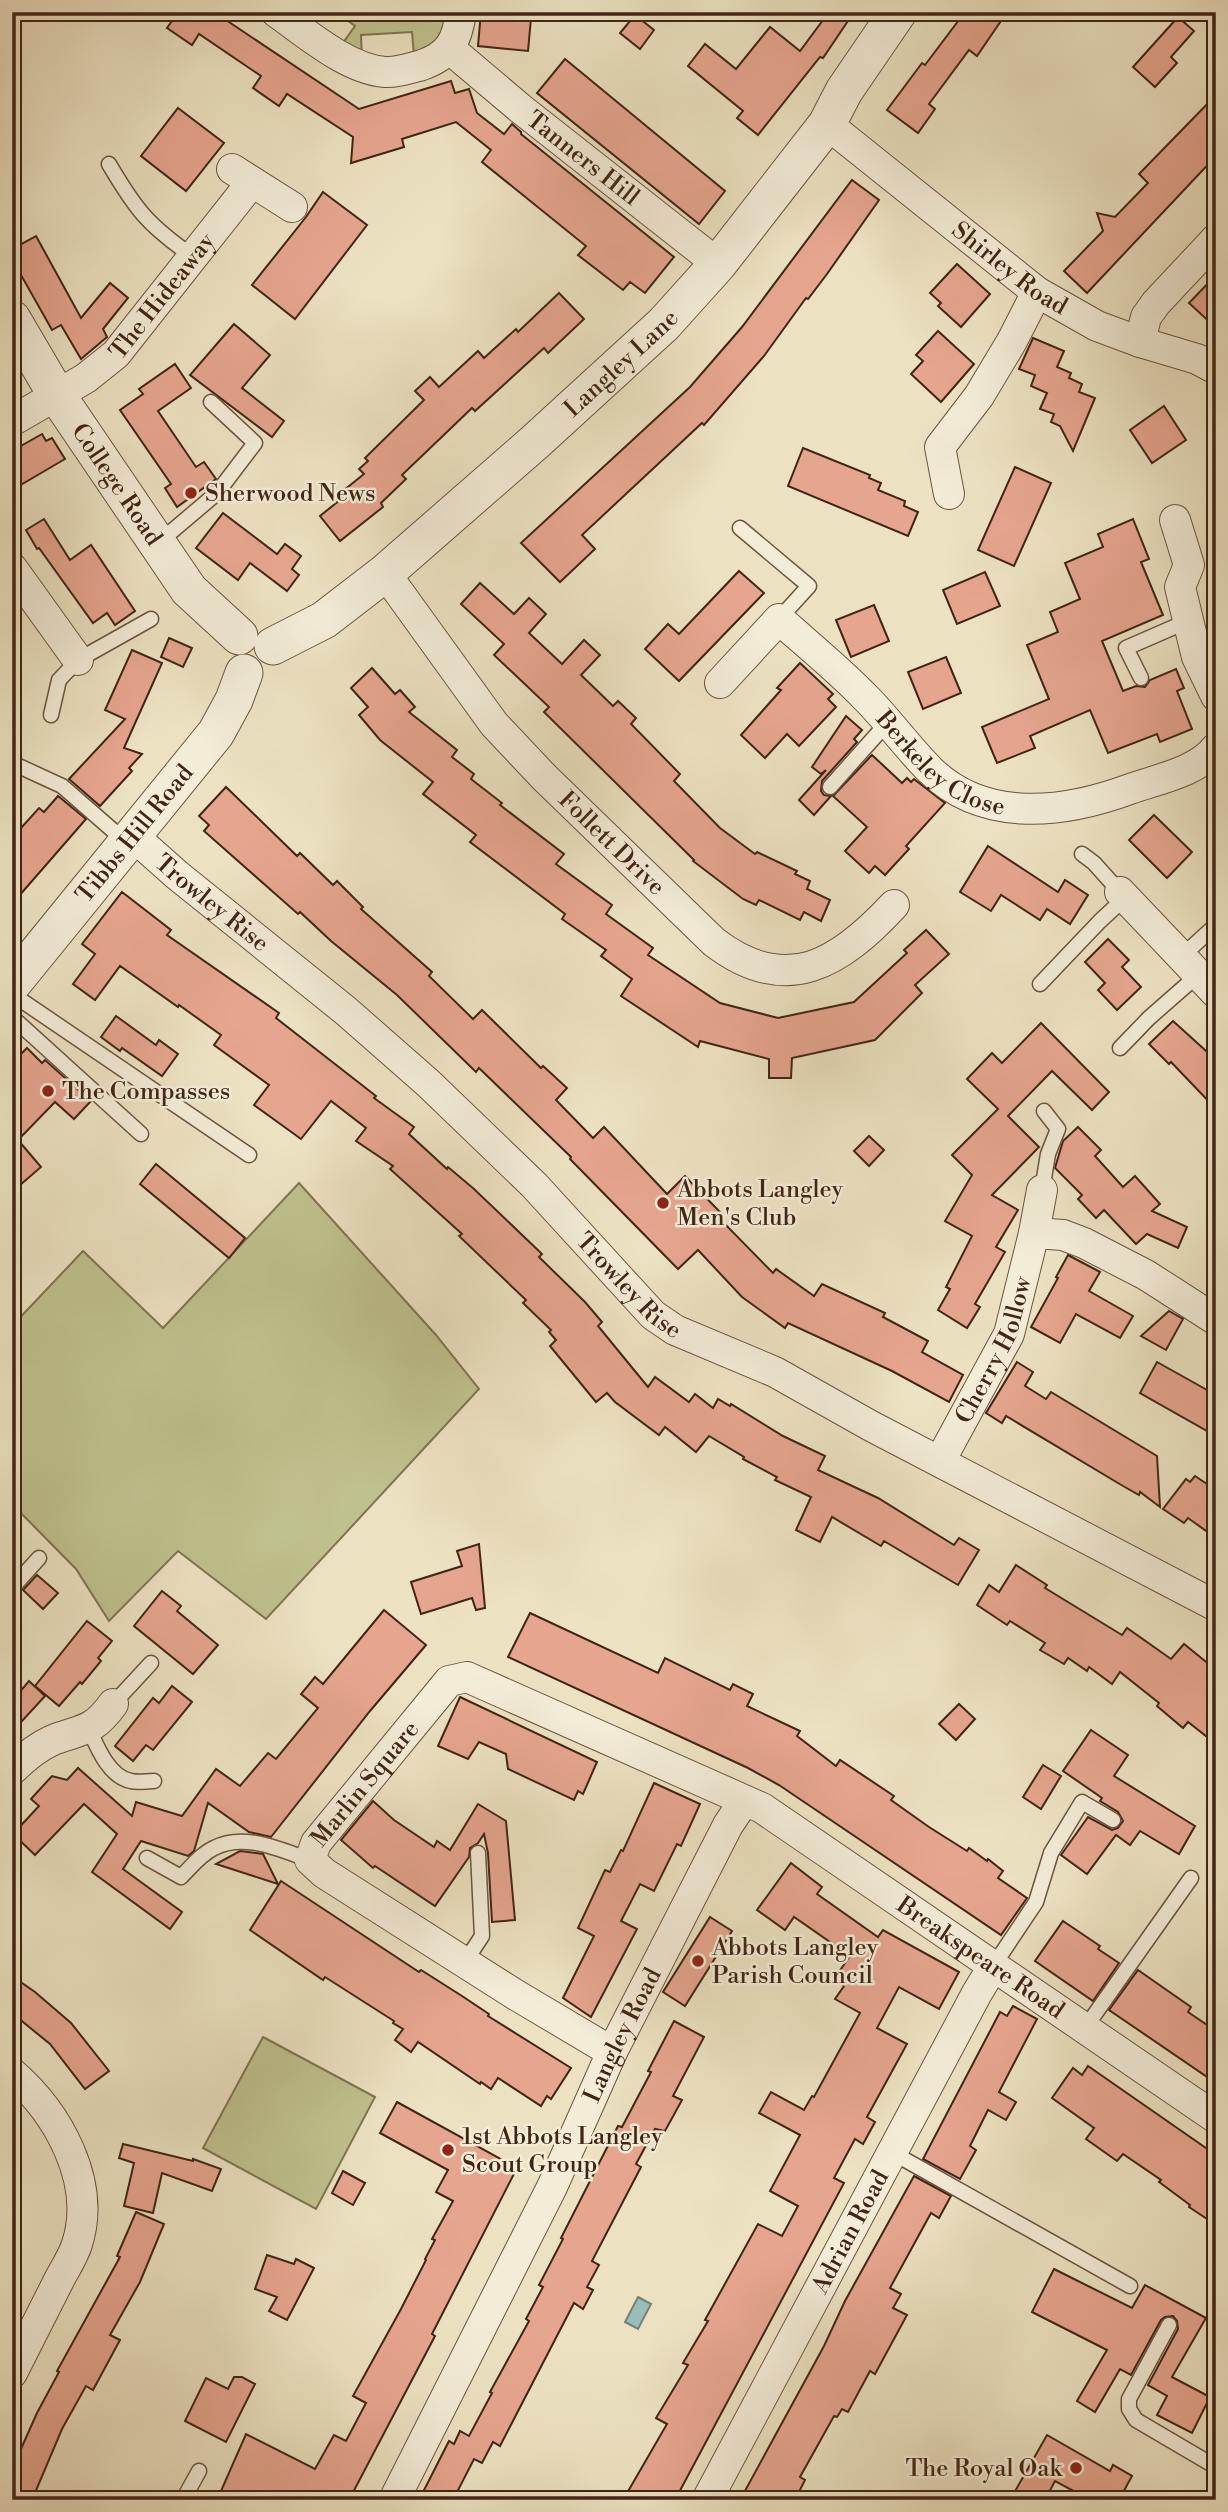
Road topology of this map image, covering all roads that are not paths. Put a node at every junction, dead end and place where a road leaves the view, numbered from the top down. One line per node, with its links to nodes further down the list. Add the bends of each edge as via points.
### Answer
1 (276, 12): 4 (street, via 358,66 386,72 437,60)
2 (461, 12): 4 (street)
3 (898, 12): 5 (street, Langley Lane)
4 (450, 49): 10 (street, Tanners Hill)
5 (827, 124): 10 (street, Langley Lane); 11 (street, Shirley Road)
6 (109, 164): 9 (lane, via 138,212)
7 (292, 207): 9 (street, The Hideaway, via 242,176)
8 (1216, 240): 13 (street, via 1156,303 1146,317)
9 (192, 256): 15 (street, The Hideaway, via 116,354)
10 (718, 264): 23 (street, Langley Lane, via 640,348)
11 (1037, 292): 13 (street, Shirley Road, via 1097,326); 18 (street, via 979,396 930,445)
12 (12, 319): 15 (street, College Road)
13 (1140, 342): 14 (street, Shirley Road)
14 (1216, 369)
15 (56, 394): 17 (street, The Hideaway); 21 (street, College Road)
16 (211, 402): 21 (lane, via 255,443 218,493)
17 (12, 421)
18 (949, 494)
19 (1175, 520): 26 (street, via 1189,565 1180,587)
20 (740, 528): 25 (lane, via 809,586)
21 (158, 543): 27 (street, College Road, via 189,590)
22 (14, 573): 29 (street)
23 (385, 573): 28 (street, Langley Lane, via 324,620); 42 (street, Follett Drive, via 494,724 734,957 774,970 819,964 837,956)
24 (151, 620): 29 (lane)
25 (779, 620): 32 (street); 35 (street, Berkeley Close)
26 (1188, 621): 31 (lane, via 1126,648); 33 (street, via 1197,657)
27 (239, 636): 28 (street, via 259,632); 30 (street, via 231,656)
28 (273, 646): 30 (street, via 270,666 258,674)
29 (78, 660): 34 (lane, via 59,680)
30 (244, 673): 39 (street, Tibbs Hill Road, via 216,733)
31 (1141, 678)
32 (720, 683)
33 (1216, 696)
34 (51, 715)
35 (888, 722): 36 (street, Berkeley Close, via 948,784 976,799 1009,808 1045,810 1100,800 1187,769); 38 (lane)
36 (1216, 748)
37 (12, 763): 39 (lane, via 62,786)
38 (830, 787)
39 (129, 839): 45 (street, Tibbs Hill Road); 56 (street, Trowley Rise, via 428,1083 534,1185 653,1315 675,1330 775,1372)
40 (1082, 854): 41 (lane)
41 (1123, 895): 44 (street); 46 (lane)
42 (894, 905)
43 (1216, 925): 44 (lane)
44 (1198, 975): 49 (lane)
45 (12, 984)
46 (1040, 984)
47 (12, 994): 52 (lane)
48 (12, 1017): 51 (lane)
49 (1119, 1048)
50 (1044, 1111): 53 (lane, via 1058,1129)
51 (141, 1134)
52 (249, 1154)
53 (1042, 1190): 54 (street, Cherry Hollow)
54 (1034, 1233): 55 (street, via 1063,1235 1084,1243 1146,1275); 56 (street, Cherry Hollow, via 1009,1334)
55 (1216, 1320)
56 (940, 1461): 59 (street, Trowley Rise)
57 (39, 1558): 58 (lane)
58 (12, 1588)
59 (1216, 1606)
60 (151, 1663): 61 (lane)
61 (113, 1704): 62 (street)
62 (89, 1729): 63 (street, via 51,1741); 64 (lane, via 120,1776)
63 (12, 1770)
64 (154, 1782)
65 (744, 1801): 69 (street, Marlin Square, via 467,1676 449,1681 316,1843); 72 (street, Breakspeare Road, via 762,1808); 74 (street, Langley Road)
66 (1113, 1820): 72 (lane, via 1082,1802 1051,1853 1036,1902)
67 (478, 1853): 71 (lane, via 482,1936)
68 (147, 1858): 69 (lane, via 181,1877 215,1846 234,1843 263,1843)
69 (310, 1860): 71 (street, Marlin Square)
70 (1191, 1878): 73 (lane)
71 (465, 1962): 74 (street, Marlin Square)
72 (994, 1965): 73 (street, Breakspeare Road); 77 (street, Adrian Road)
73 (1085, 2028): 76 (street, Breakspeare Road)
74 (612, 2052): 84 (street, Langley Road, via 552,2187)
75 (12, 2073): 80 (street, via 57,2127 77,2169 82,2210 77,2244)
76 (1216, 2118)
77 (893, 2153): 78 (lane); 85 (street, Adrian Road)
78 (1130, 2286)
79 (1169, 2325): 81 (lane, via 1129,2399 1129,2409 1136,2420)
80 (12, 2373)
81 (1216, 2468)
82 (200, 2471): 83 (lane)
83 (183, 2500)
84 (394, 2500)
85 (707, 2500)

